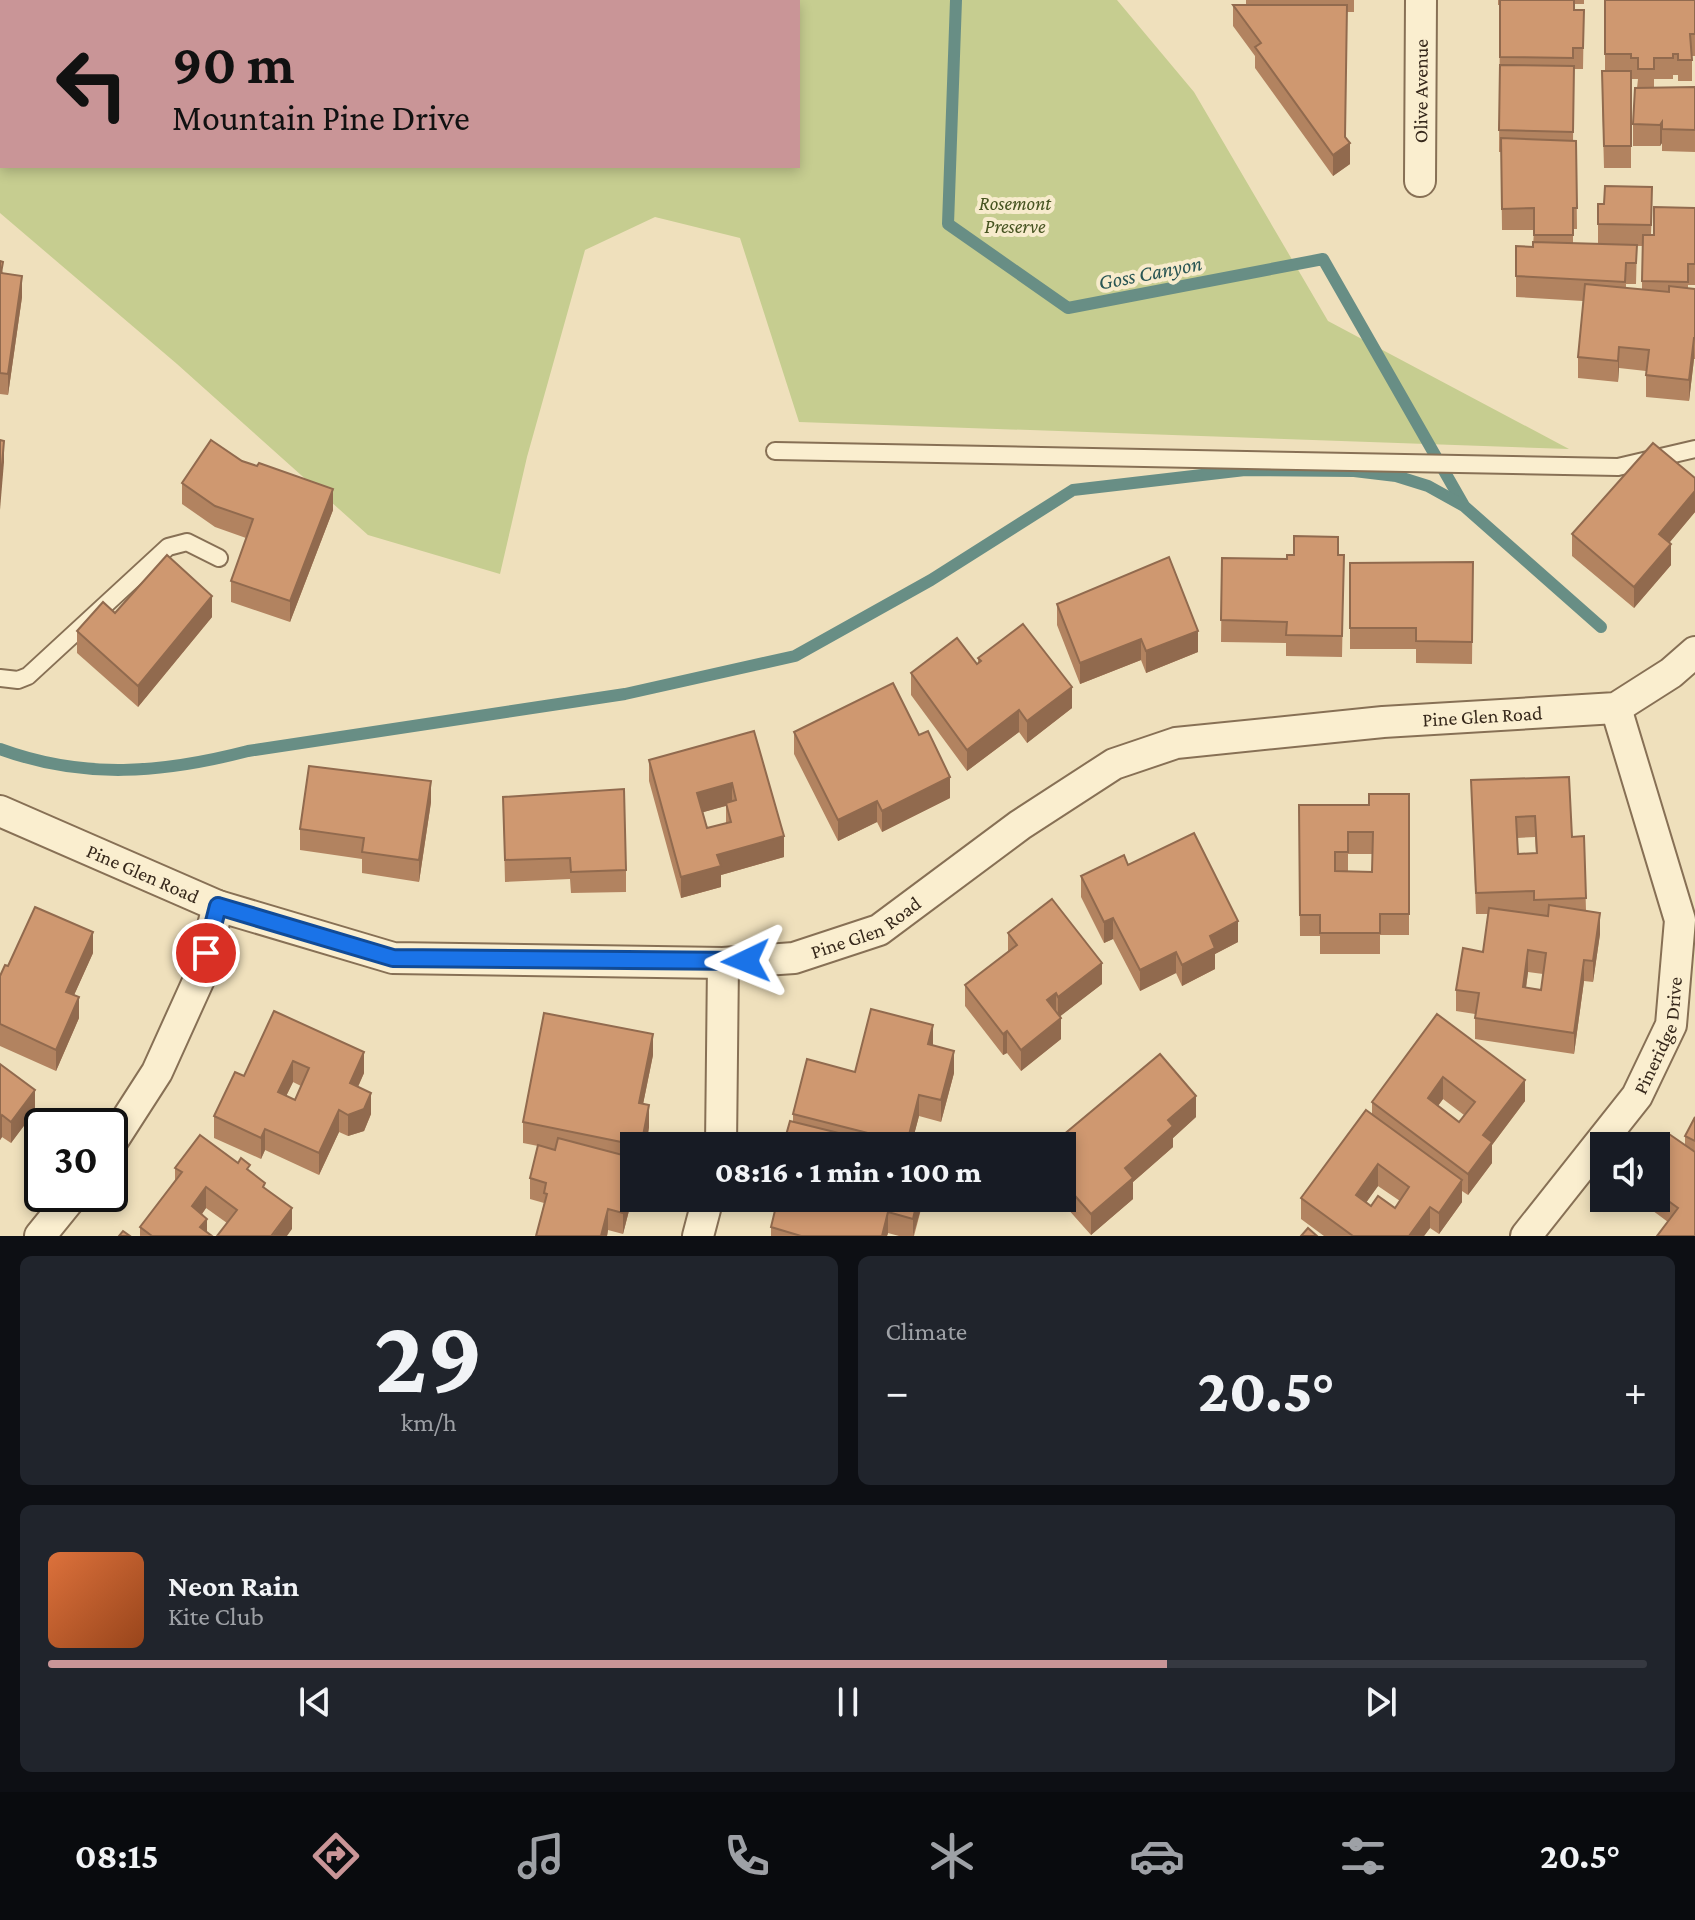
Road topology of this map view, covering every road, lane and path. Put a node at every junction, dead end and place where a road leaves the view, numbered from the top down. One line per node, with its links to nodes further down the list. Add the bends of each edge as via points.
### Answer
1 (1421, 0): 2 (street, Olive Avenue)
2 (1420, 181)
3 (1695, 449): 4 (lane, via 1618,467)
4 (775, 451)
5 (219, 558): 7 (lane, via 187,542 168,547 28,676)
6 (1695, 652): 8 (street)
7 (0, 678)
8 (1616, 708): 11 (street, Pine Glen Road, via 1383,722 1176,743 1114,764 1020,825 879,930 794,958); 18 (street, Pineridge Drive, via 1680,920 1671,1025 1637,1096)
9 (0, 811): 10 (street, Pine Glen Road)
10 (218, 906): 11 (street, Pine Glen Road, via 393,958); 12 (street, via 200,977 157,1072)
11 (723, 963): 13 (street)
12 (128, 1117)
13 (721, 1132)
14 (59, 1212): 16 (street)
15 (704, 1212): 17 (street)
16 (40, 1236)
17 (698, 1236)
18 (1526, 1236)

